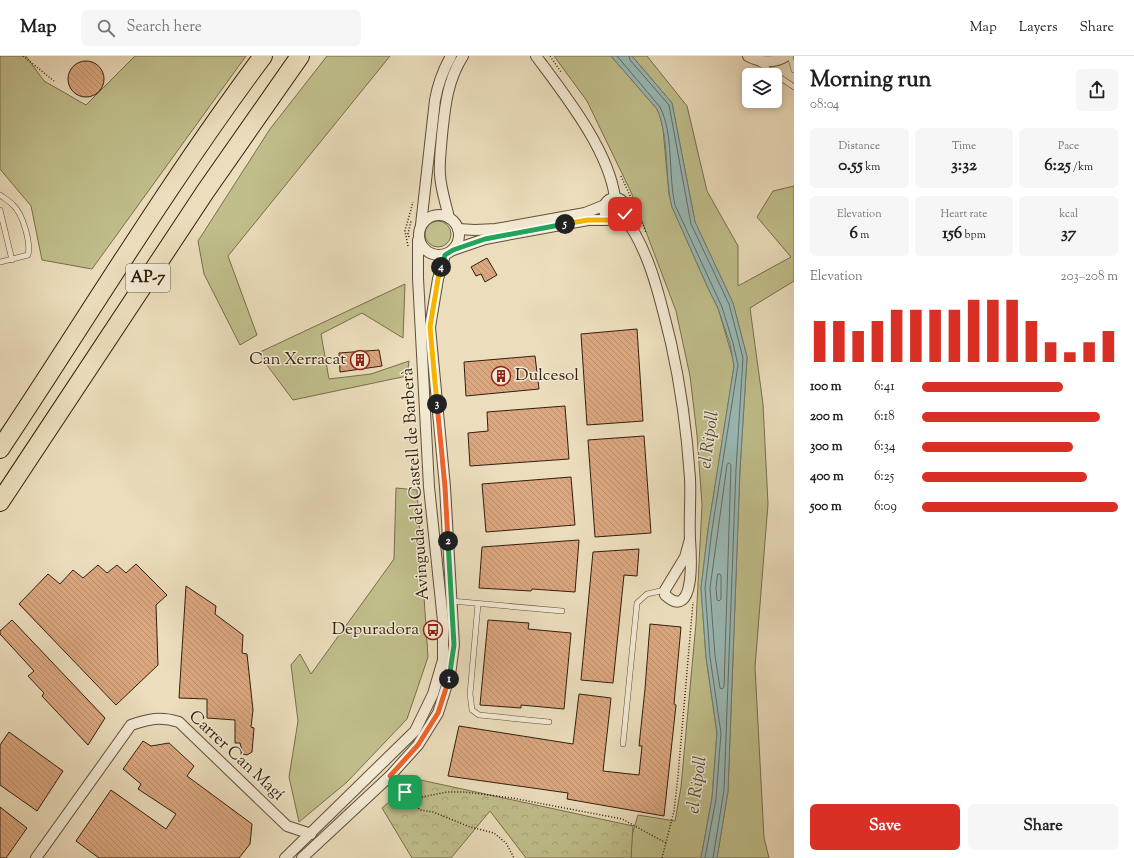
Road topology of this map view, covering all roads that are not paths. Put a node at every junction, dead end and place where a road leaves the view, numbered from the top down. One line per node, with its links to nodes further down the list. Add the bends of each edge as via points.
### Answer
1 (263, 56): 24 (highway, AP-7, via 178,178)
2 (300, 56): 25 (highway, AP-7, via 205,192)
3 (451, 56): 18 (street, via 440,78 435,100)
4 (463, 56): 16 (street, via 456,66 444,110 440,158 442,188)
5 (536, 56): 12 (street, via 577,112 601,155 612,180)
6 (786, 56): 8 (street, via 767,61)
7 (790, 56): 9 (lane)
8 (750, 57): 10 (lane)
9 (794, 70)
10 (794, 87)
11 (0, 195): 22 (lane, via 14,205 22,218 30,249 28,255)
12 (615, 198): 13 (street); 15 (street, via 625,203 626,210)
13 (605, 205): 17 (street, via 606,215); 19 (street, via 585,213 496,229)
14 (0, 210): 22 (lane)
15 (623, 216): 17 (street, via 618,220); 26 (street, via 642,247 660,298 678,375 690,480)
16 (449, 218): 18 (street, via 443,215 430,216); 19 (street)
17 (612, 220): 21 (street, via 588,220 485,239)
18 (421, 225): 20 (street)
19 (458, 229): 21 (street, via 459,240)
20 (418, 240): 21 (street, via 432,255 438,256); 33 (street, Avinguda del Castell de Barberà, via 429,487 443,621 443,660 433,694 415,731)
21 (449, 252): 28 (street, Avinguda del Castell de Barberà, via 438,279 430,327 445,487)
22 (12, 260): 23 (lane)
23 (0, 262)
24 (0, 449)
25 (0, 502)
26 (690, 539): 27 (street, via 685,557); 27 (street, via 692,556 688,592 680,601 665,595)
27 (665, 590): 32 (lane, via 647,594 637,603)
28 (451, 601): 29 (lane); 36 (street, Avinguda del Castell de Barberà, via 454,656 438,713 418,745 390,776)
29 (478, 604): 30 (lane); 31 (lane, via 470,694 472,710 479,715)
30 (562, 611)
31 (549, 722)
32 (623, 744)
33 (310, 834): 34 (street, Carrer Can Magí, via 287,826 179,722 151,718 131,725); 35 (street, Avinguda del Castell de Barberà)
34 (36, 858)
35 (285, 858)
36 (302, 858)

